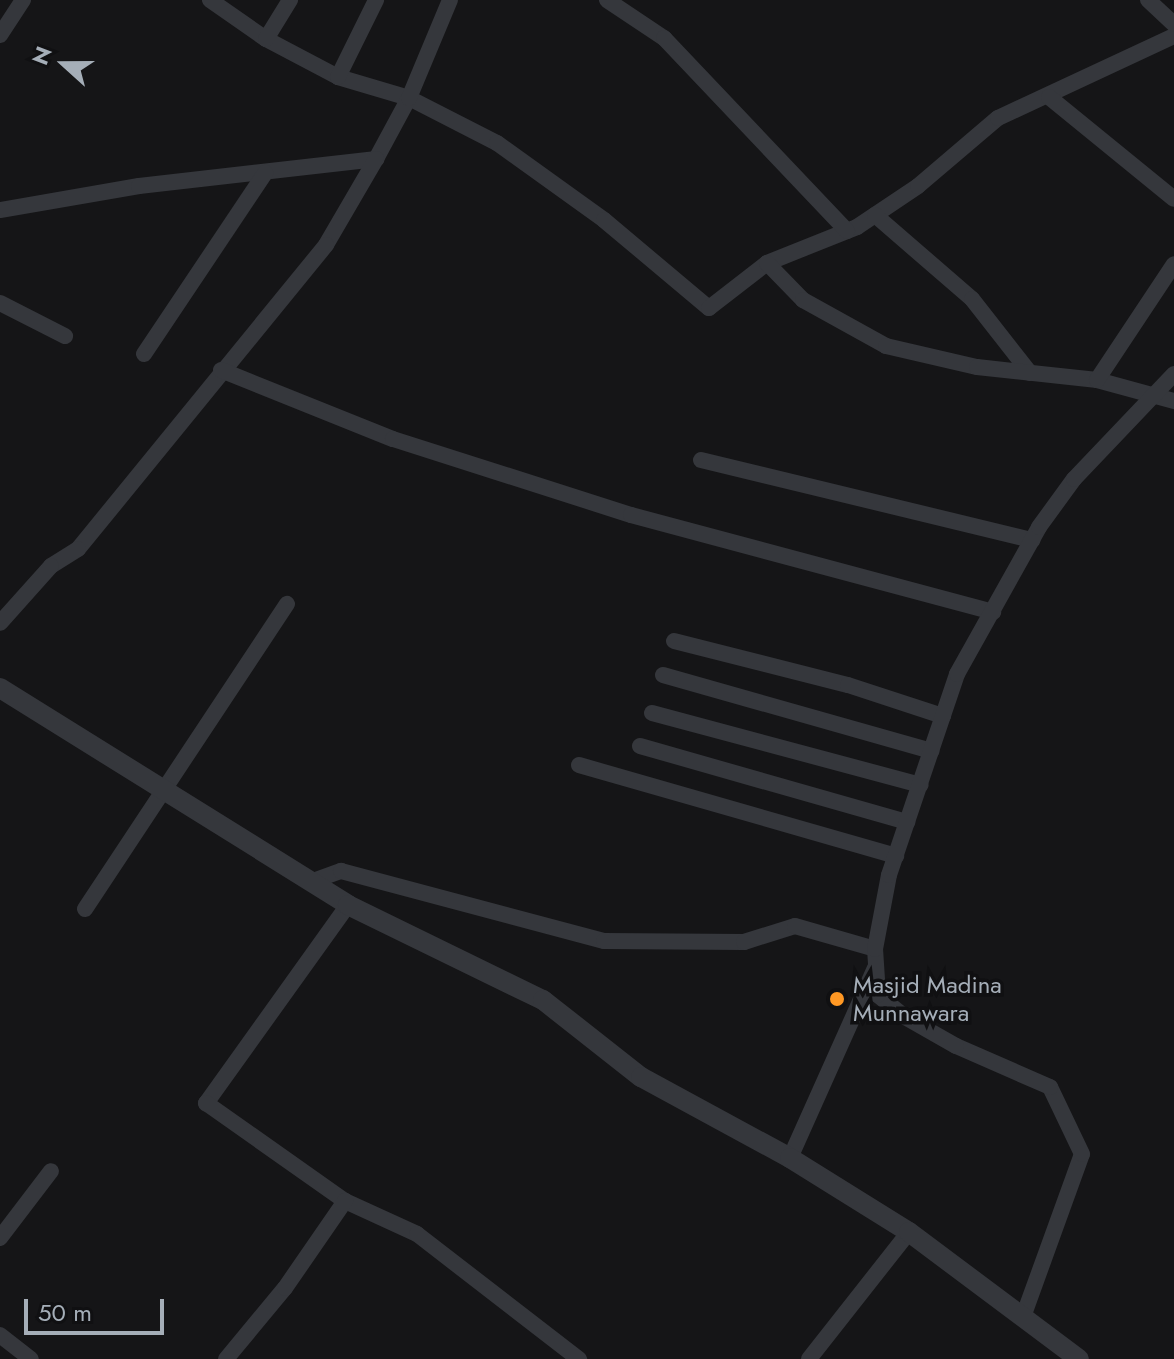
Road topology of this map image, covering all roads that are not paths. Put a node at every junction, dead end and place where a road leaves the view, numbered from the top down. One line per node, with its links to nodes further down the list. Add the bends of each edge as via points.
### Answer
1 (23, 0): 9 (street)
2 (210, 0): 11 (street)
3 (290, 0): 11 (street)
4 (376, 0): 12 (street)
5 (450, 0): 14 (street)
6 (607, 0): 20 (street, via 664,38)
7 (1148, 0): 8 (street)
8 (1174, 24)
9 (0, 35)
10 (1174, 36): 13 (street, via 1131,52)
11 (266, 39): 12 (street)
12 (338, 77): 14 (street)
13 (1049, 97): 17 (street); 19 (street, via 998,118)
14 (409, 98): 15 (street); 21 (street, via 497,143 604,220 709,308)
15 (376, 159): 16 (street); 26 (street, via 326,245)
16 (265, 173): 18 (street, via 139,186); 25 (street)
17 (1174, 199)
18 (0, 210)
19 (875, 215): 20 (street); 27 (street, via 972,299)
20 (847, 231): 21 (street)
21 (767, 263): 27 (street, via 803,300 886,346)
22 (1174, 264): 29 (street)
23 (0, 303): 24 (street)
24 (65, 336)
25 (144, 354)
26 (221, 370): 35 (street, via 393,439 631,515); 36 (street, via 78,549 51,566)
27 (1030, 373): 29 (street)
28 (1174, 374): 30 (street)
29 (1097, 380): 30 (street)
30 (1154, 395): 31 (street); 33 (street, via 1074,479)
31 (1174, 401)
32 (701, 460): 33 (street)
33 (1032, 540): 35 (street)
34 (287, 604): 46 (street)
35 (993, 612): 41 (street, via 957,674)
36 (0, 623)
37 (674, 641): 41 (street, via 848,685)
38 (663, 675): 43 (street)
39 (0, 688): 46 (street)
40 (652, 713): 45 (street)
41 (943, 716): 43 (street)
42 (640, 746): 47 (street)
43 (931, 751): 45 (street)
44 (579, 765): 48 (street)
45 (920, 785): 47 (street)
46 (164, 789): 49 (street); 51 (street)
47 (907, 822): 48 (street)
48 (896, 856): 52 (street)
49 (313, 881): 50 (street); 52 (street, via 341,871 604,941 744,942 795,926)
50 (348, 905): 53 (street, via 543,1000 641,1077); 55 (street, via 206,1103)
51 (85, 909)
52 (876, 956): 53 (street); 58 (street, via 878,995 905,1017 1050,1087 1082,1154)
53 (790, 1158): 56 (street)
54 (51, 1171): 57 (street)
55 (345, 1201): 61 (street, via 285,1288); 62 (street, via 417,1234)
56 (909, 1232): 58 (street); 63 (street)
57 (0, 1238)
58 (1023, 1317): 64 (street)
59 (0, 1335): 60 (street)
60 (31, 1359)
61 (226, 1359)
62 (579, 1359)
63 (809, 1359)
64 (1079, 1359)

